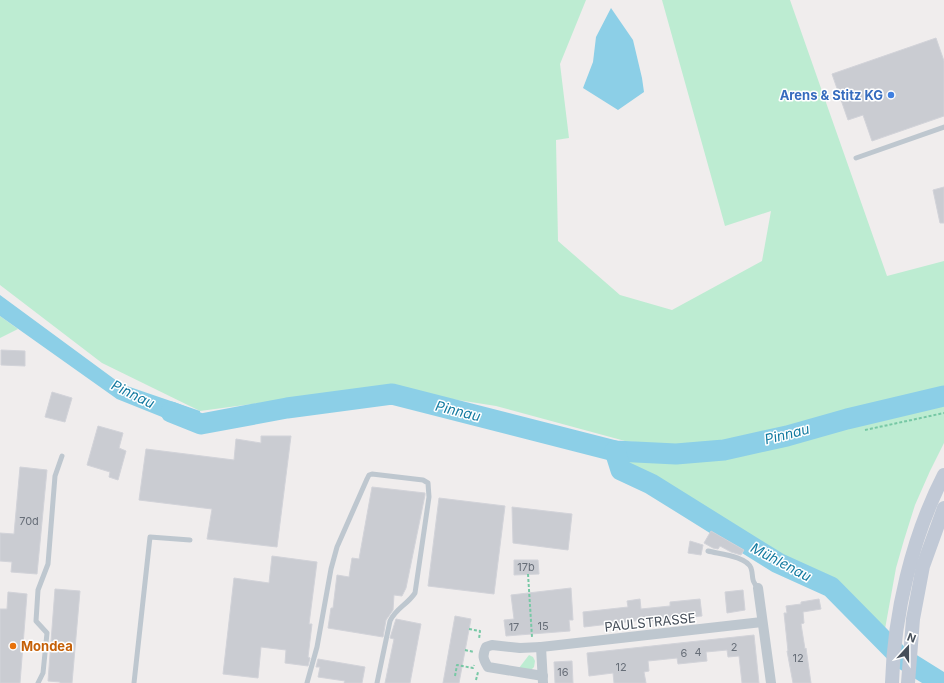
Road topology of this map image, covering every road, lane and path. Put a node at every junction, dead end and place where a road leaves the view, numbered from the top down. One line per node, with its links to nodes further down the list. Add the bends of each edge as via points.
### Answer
1 (944, 127): 2 (lane)
2 (856, 158)
3 (944, 413): 4 (path)
4 (865, 430)
5 (62, 456): 23 (lane, via 55,476 48,564 38,590 36,621 47,633 44,673)
6 (944, 475): 28 (main road, via 909,568 899,614)
7 (944, 508): 29 (main road, via 924,566 913,619)
8 (190, 540): 24 (lane, via 150,537)
9 (708, 551): 11 (lane, via 745,561 750,567 752,582)
10 (528, 574): 15 (path)
11 (758, 588): 12 (street)
12 (762, 622): 15 (street, PAULSTRASSE); 27 (street)
13 (469, 629): 14 (path, via 480,631)
14 (478, 645)
15 (537, 647): 21 (street, PAULSTRASSE); 21 (street, PAULSTRASSE, via 492,645 486,647 483,660 488,667)
16 (465, 650): 17 (path)
17 (476, 652)
18 (475, 660): 19 (path)
19 (473, 668): 20 (path, via 457,665); 22 (path, via 478,669)
20 (455, 676)
21 (543, 679)
22 (476, 680)
23 (38, 683)
24 (134, 683)
25 (307, 683): 26 (lane, via 317,647 337,547 367,479 372,474 423,480 428,482 429,486 415,593 410,601 393,615 390,622)
26 (377, 683)
27 (771, 683)
28 (892, 683)
29 (908, 683)

